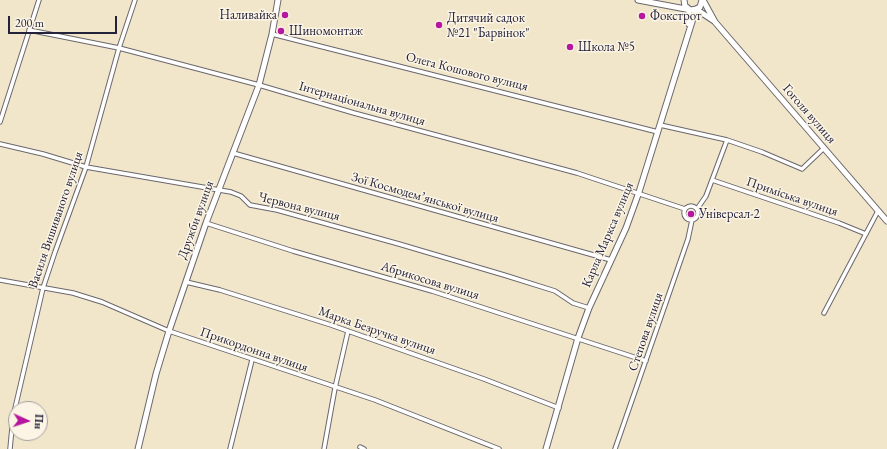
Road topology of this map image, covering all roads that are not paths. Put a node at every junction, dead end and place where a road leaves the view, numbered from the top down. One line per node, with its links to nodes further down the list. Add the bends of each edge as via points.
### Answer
1 (39, 0): 11 (street)
2 (136, 0): 13 (street, Василя Вишиваного вулиця)
3 (278, 0): 12 (street, Дружби вулиця)
4 (638, 0): 7 (street)
5 (684, 0): 7 (street, via 685,6)
6 (703, 0): 8 (street, Гоголя вулиця); 9 (street, Гоголя вулиця)
7 (689, 9): 8 (street); 10 (street, Карла Маркса вулиця)
8 (696, 9): 9 (street, Гоголя вулиця); 10 (street, Карла Маркса вулиця)
9 (715, 22): 20 (street, Гоголя вулиця)
10 (689, 29): 16 (street, Карла Маркса вулиця)
11 (29, 30): 13 (street, Інтернаціональна вулиця); 15 (street)
12 (272, 34): 14 (street, Дружби вулиця); 17 (street, Олега Кошового вулиця)
13 (119, 48): 14 (street, Інтернаціональна вулиця); 22 (street, Василя Вишиваного вулиця)
14 (259, 85): 21 (street, Дружби вулиця); 25 (street, Інтернаціональна вулиця)
15 (0, 122)
16 (660, 125): 17 (street, Карла Маркса вулиця); 18 (street)
17 (658, 132): 25 (street, Карла Маркса вулиця)
18 (727, 140): 20 (street, via 802,169); 23 (street)
19 (0, 144): 22 (street, Червона вулиця)
20 (824, 148): 28 (street, Гоголя вулиця)
21 (233, 153): 24 (street, Дружби вулиця); 33 (street, Зої Космодем’янської вулиця)
22 (86, 167): 24 (street, Червона вулиця); 36 (street, Василя Вишиваного вулиця)
23 (712, 180): 27 (street, via 706,196); 32 (street, Приміська вулиця)
24 (219, 189): 31 (street, Дружби вулиця); 37 (street, Червона вулиця, via 241,196 250,205 376,237 555,291)
25 (639, 192): 26 (street, Інтернаціональна вулиця); 33 (street, Карла Маркса вулиця)
26 (685, 209): 27 (street, via 691,206); 29 (street, via 685,218)
27 (697, 209): 29 (street, via 698,216)
28 (878, 211): 30 (street, Гоголя вулиця); 32 (street)
29 (692, 220): 43 (street, Степова вулиця, via 688,239)
30 (887, 221)
31 (206, 224): 35 (street, Дружби вулиця); 41 (street, Абрикосова вулиця, via 432,291)
32 (866, 234): 38 (street)
33 (611, 260): 37 (street, Карла Маркса вулиця)
34 (0, 280): 36 (street, Прикордонна вулиця)
35 (186, 282): 39 (street, Дружби вулиця); 40 (street, Марка Безручка вулиця, via 220,290)
36 (43, 288): 39 (street, Прикордонна вулиця, via 73,293 102,302); 46 (street, Василя Вишиваного вулиця, via 14,417)
37 (589, 308): 41 (street, Карла Маркса вулиця)
38 (824, 313)
39 (169, 331): 42 (street, Прикордонна вулиця); 47 (street, Дружби вулиця)
40 (348, 331): 44 (street); 45 (street, Марка Безручка вулиця, via 484,378)
41 (578, 338): 43 (street, Абрикосова вулиця); 45 (street, Карла Маркса вулиця)
42 (252, 360): 44 (street, Прикордонна вулиця); 48 (street)
43 (646, 361): 52 (street, Степова вулиця)
44 (335, 388): 49 (street); 50 (street, Прикордонна вулиця, via 375,400)
45 (559, 408): 51 (street, Карла Маркса вулиця)
46 (10, 449)
47 (138, 449)
48 (230, 449)
49 (324, 449)
50 (499, 449)
51 (546, 449)
52 (615, 449)

